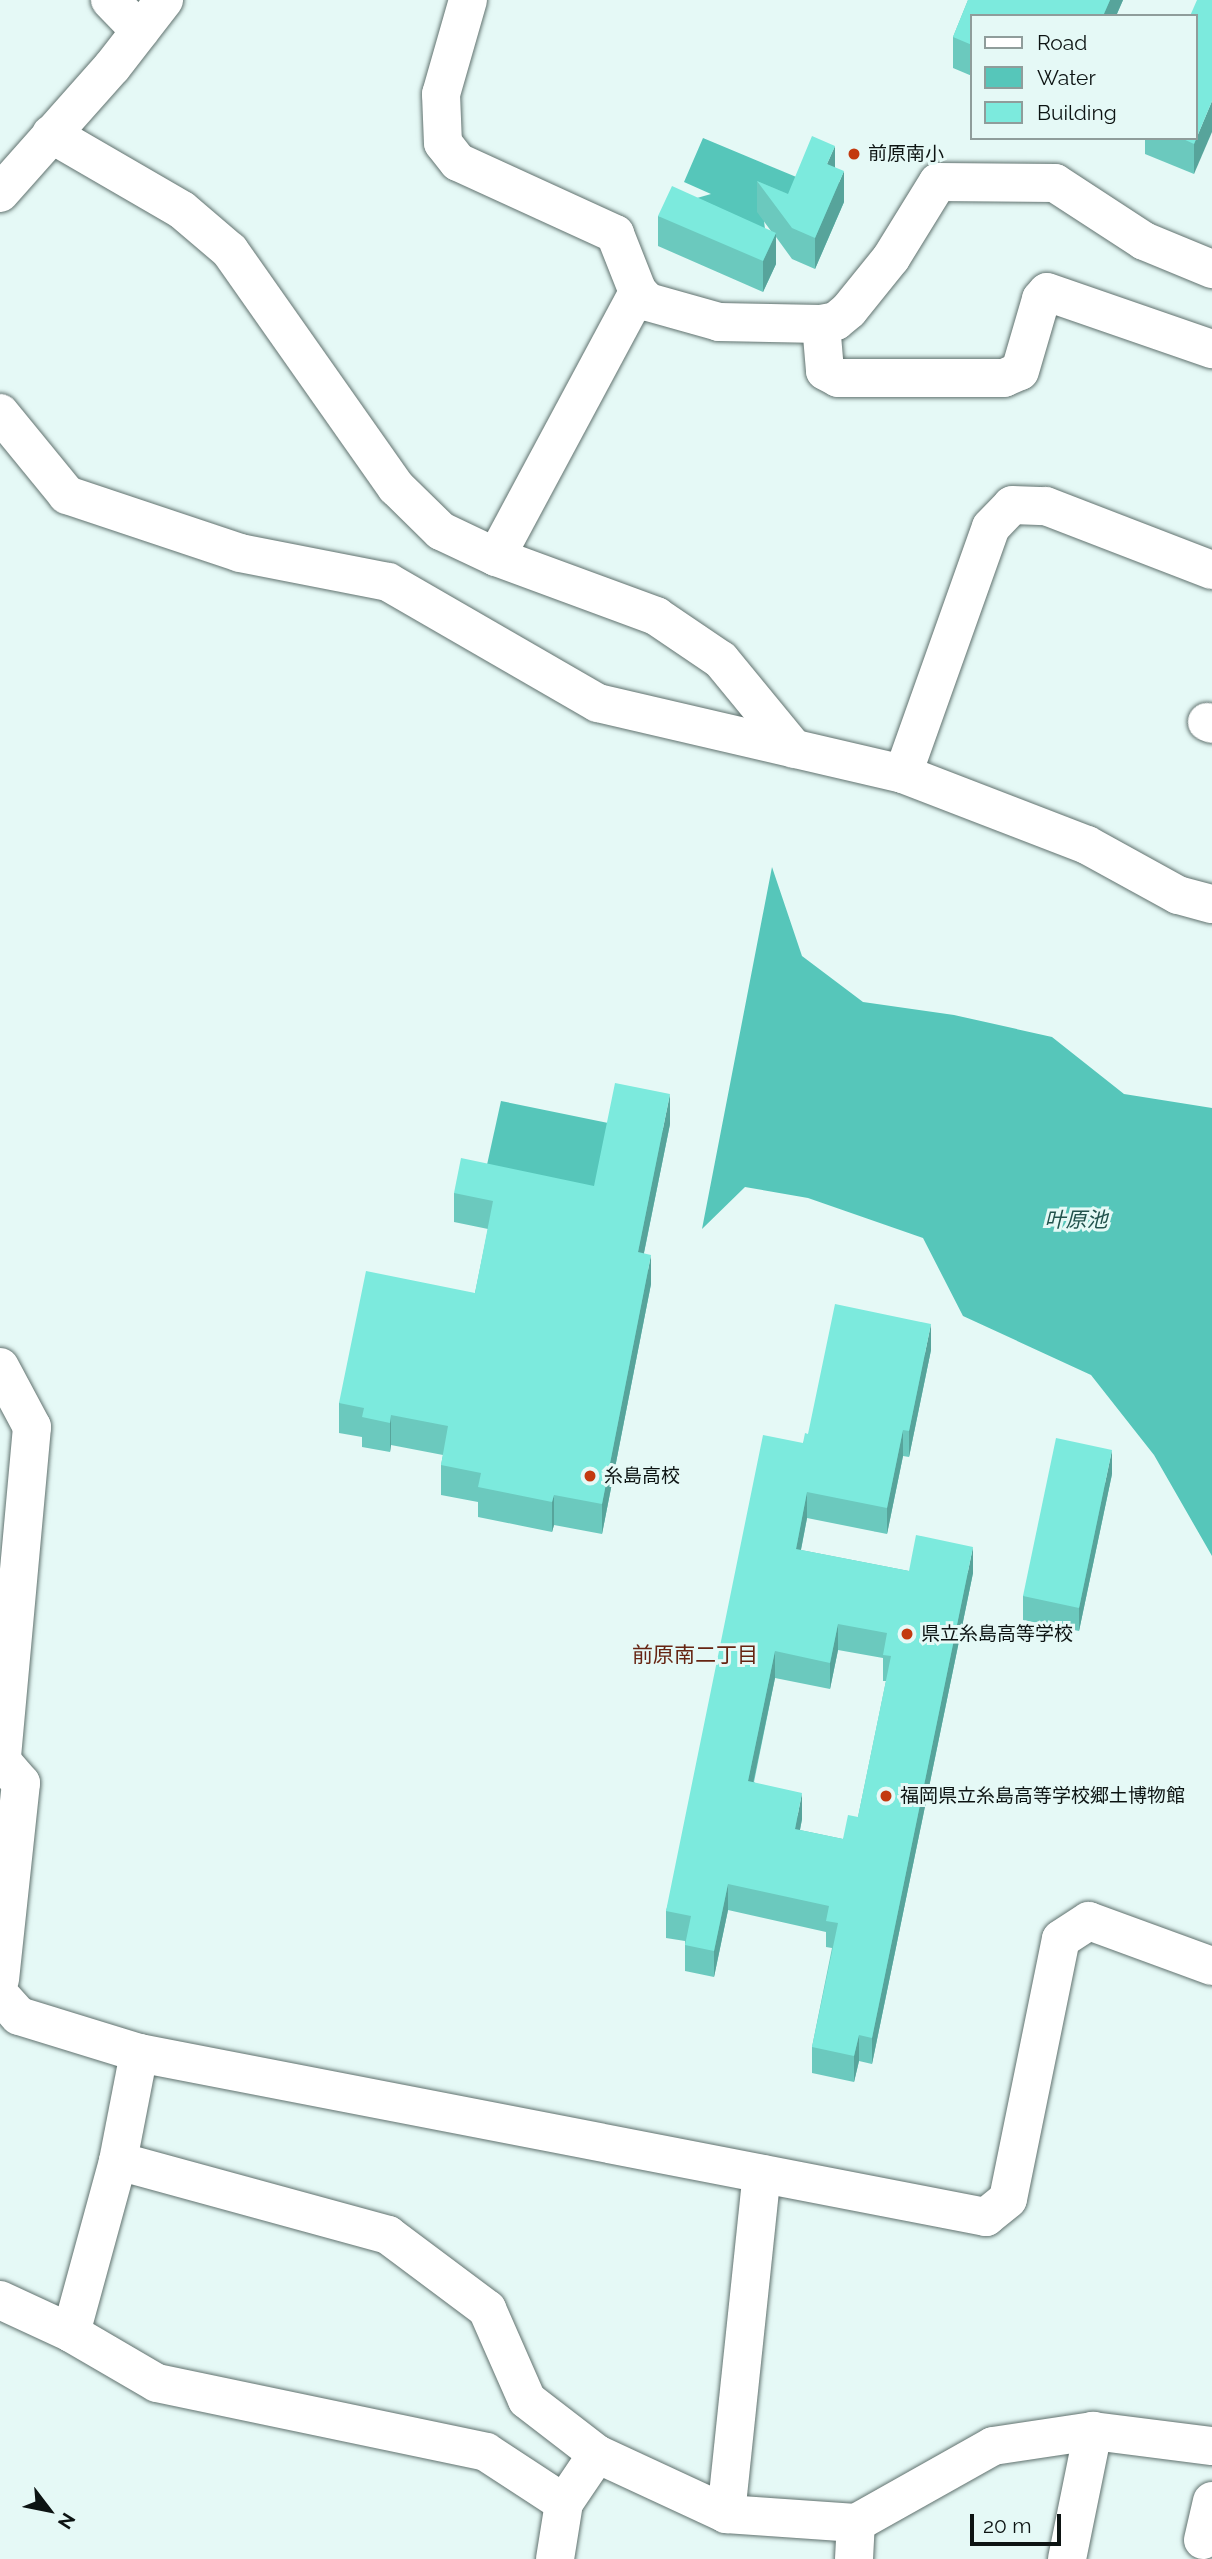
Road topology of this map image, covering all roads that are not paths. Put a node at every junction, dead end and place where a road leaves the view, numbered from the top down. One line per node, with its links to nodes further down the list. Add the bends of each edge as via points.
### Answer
1 (110, 0): 4 (street)
2 (164, 0): 4 (street)
3 (468, 0): 8 (street, via 441,94 443,143 458,162 615,234)
4 (140, 31): 5 (street)
5 (51, 134): 6 (street); 12 (street, via 182,210 230,251 396,487 440,531)
6 (0, 193)
7 (1212, 269): 9 (street, via 1144,241 1055,183 938,182 891,258 849,310 836,321)
8 (638, 292): 9 (street, via 648,302 719,322); 12 (street)
9 (821, 324): 10 (street, via 825,370 838,379 1004,378 1020,371 1047,292)
10 (1212, 349)
11 (0, 413): 14 (street, via 67,495 240,553 388,582 598,703)
12 (496, 557): 14 (street, via 656,617 720,660)
13 (1212, 570): 15 (street, via 1046,506 1012,505 991,527)
14 (794, 749): 15 (street)
15 (903, 774): 16 (street, via 1087,845 1178,895)
16 (1212, 904)
17 (0, 1367): 18 (street, via 32,1427)
18 (10, 1564): 19 (street)
19 (1, 1759): 21 (street, via 21,1783)
20 (1212, 1966): 25 (street, via 1089,1921 1061,1939 1008,2199 986,2217)
21 (0, 1979)
22 (0, 1994): 23 (street, via 19,2016)
23 (139, 2053): 24 (street); 25 (street)
24 (118, 2161): 27 (street); 30 (street, via 388,2235 487,2309 527,2400)
25 (762, 2174): 33 (street)
26 (0, 2300): 27 (street)
27 (71, 2333): 32 (street, via 157,2384 486,2452)
28 (1093, 2431): 29 (street); 35 (street, via 993,2446); 37 (street)
29 (1212, 2446)
30 (597, 2454): 32 (street); 33 (street)
31 (1212, 2501): 34 (street)
32 (564, 2503): 36 (street)
33 (726, 2514): 35 (street)
34 (1203, 2540)
35 (855, 2541)
36 (555, 2559)
37 (1067, 2559)

